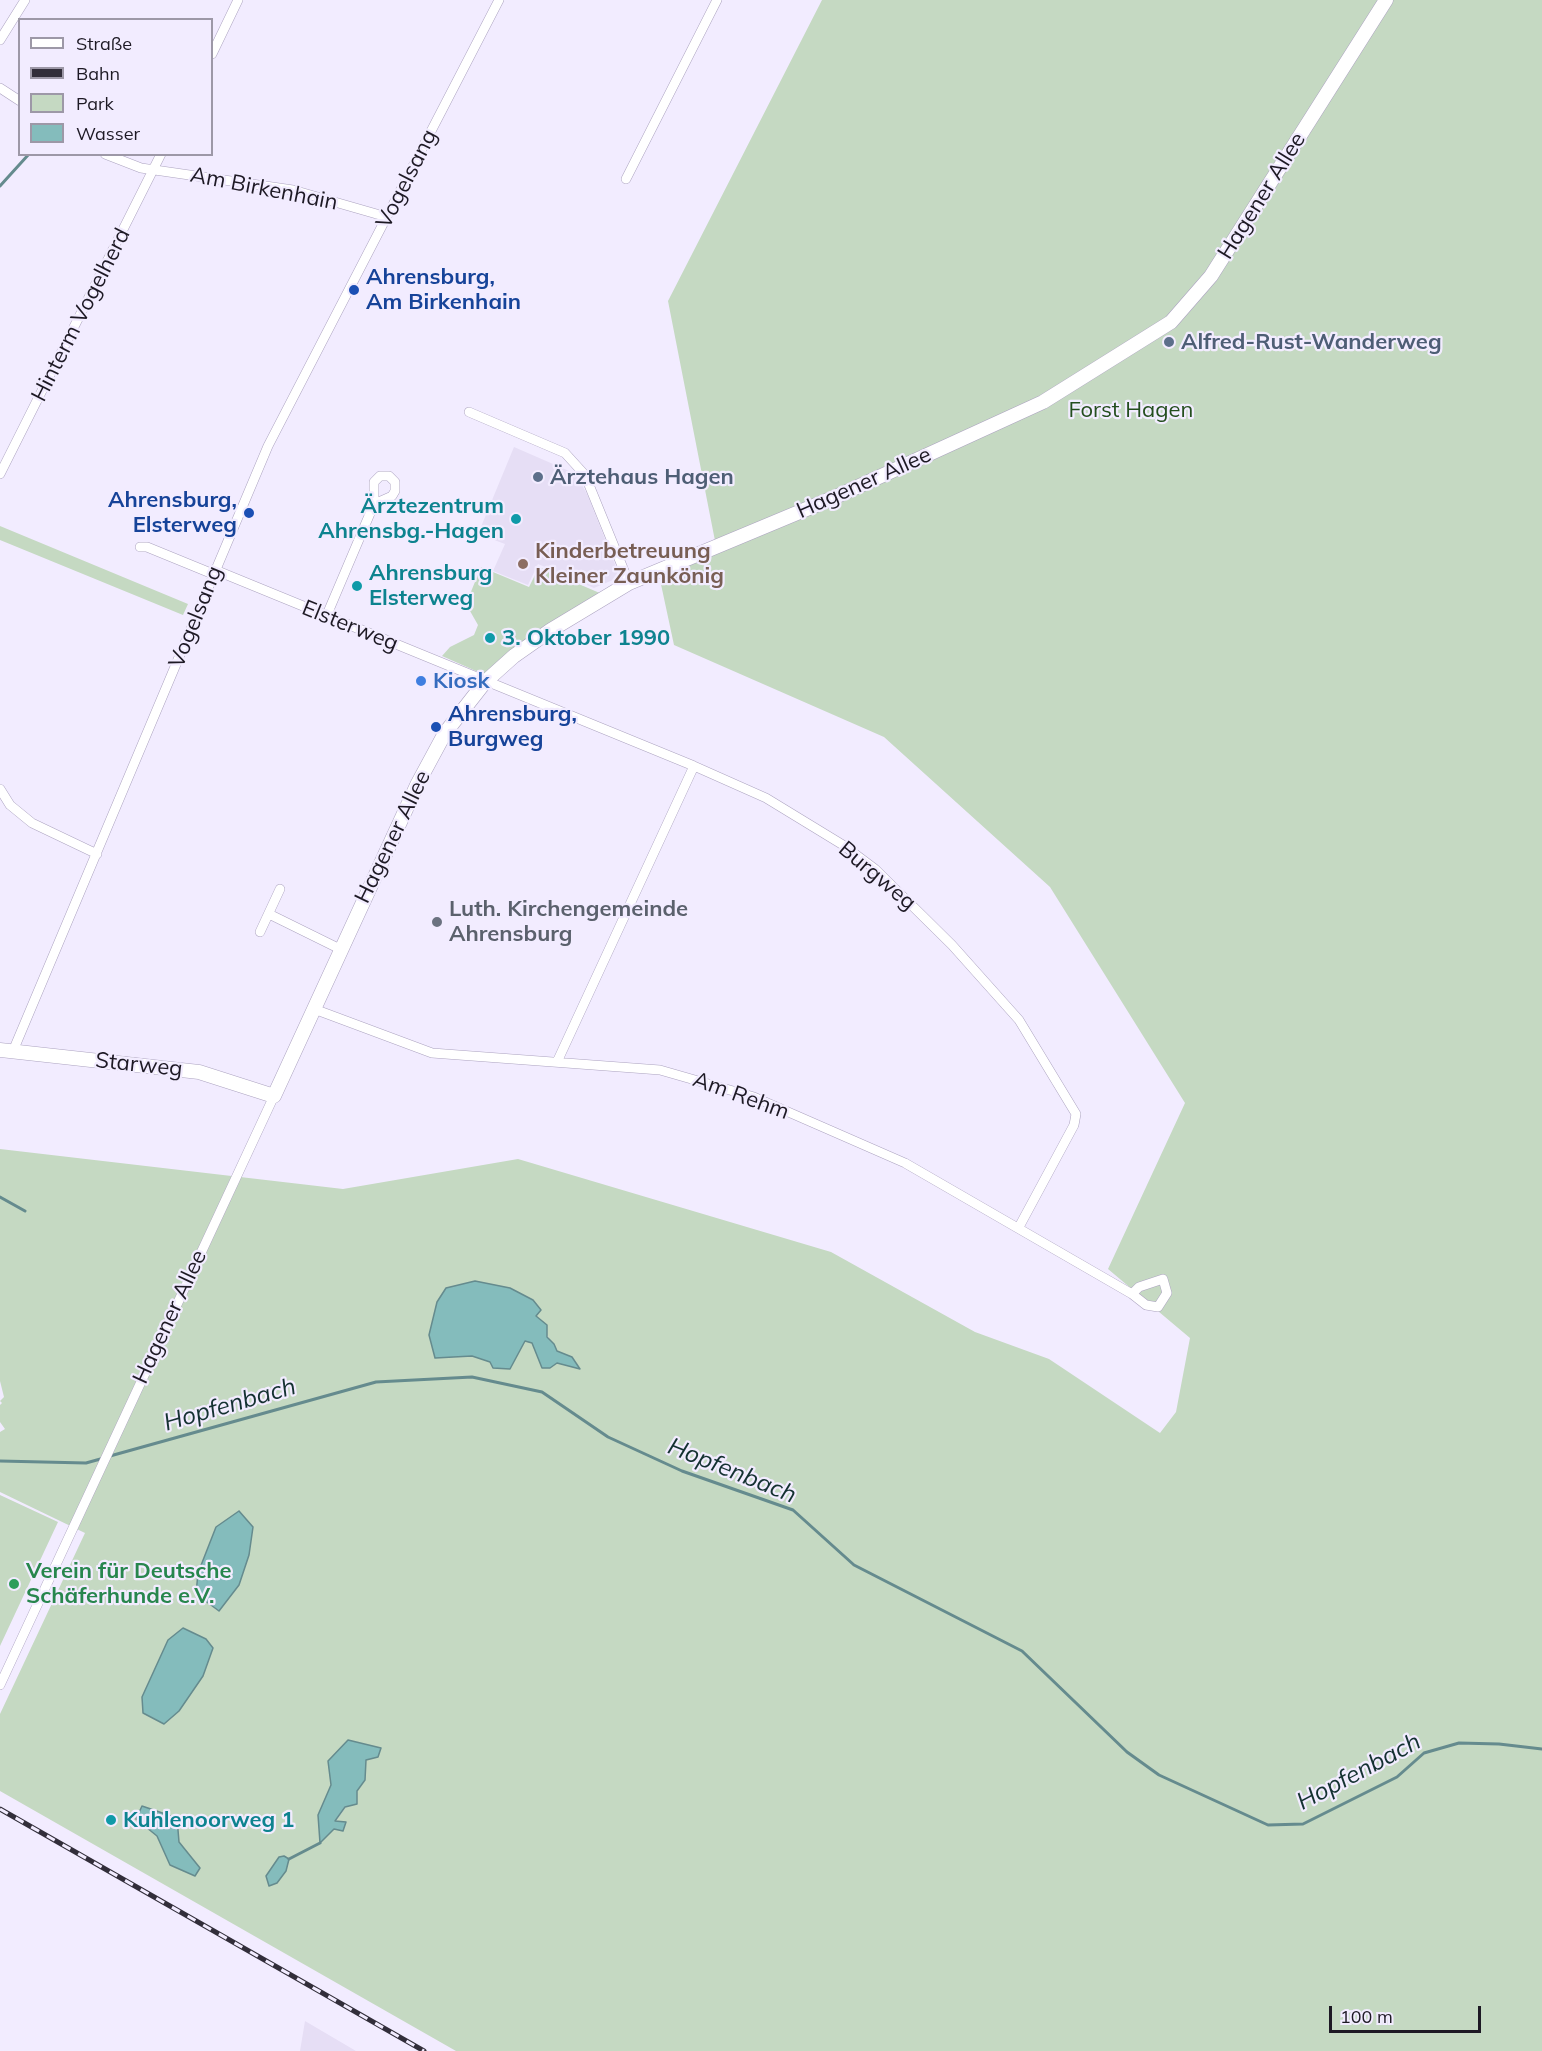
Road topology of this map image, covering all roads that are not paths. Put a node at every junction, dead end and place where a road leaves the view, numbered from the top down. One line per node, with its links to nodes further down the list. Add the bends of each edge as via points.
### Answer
1 (25, 0): 6 (street)
2 (238, 0): 7 (street)
3 (500, 0): 14 (street, Vogelsang)
4 (717, 0): 13 (street)
5 (1386, 0): 20 (street, Hagener Allee, via 1224,257 1171,322 1043,402 833,498)
6 (0, 40)
7 (213, 52)
8 (0, 88): 9 (street)
9 (18, 100)
10 (109, 156): 12 (street, Am Birkenhain)
11 (160, 156): 12 (street, Hinterm Vogelherd)
12 (154, 168): 14 (street, Am Birkenhain, via 293,190); 16 (street, Hinterm Vogelherd)
13 (626, 179)
14 (387, 218): 19 (street, Vogelsang, via 294,392)
15 (469, 412): 20 (street, via 565,453 585,475)
16 (0, 474)
17 (374, 504): 21 (street)
18 (140, 547): 19 (street, Elsterweg)
19 (214, 572): 21 (street, Elsterweg); 25 (street, Vogelsang)
20 (629, 583): 22 (street, Hagener Allee, via 551,630)
21 (326, 616): 22 (street, Elsterweg)
22 (485, 682): 23 (street, Burgweg); 29 (street, Hagener Allee, via 445,733 387,845)
23 (694, 766): 32 (street); 34 (street, Burgweg, via 766,798 875,869 952,945 1018,1020 1076,1114 1074,1125)
24 (0, 789): 25 (street, via 10,805 32,823)
25 (97, 854): 31 (street, Vogelsang)
26 (280, 890): 27 (street)
27 (269, 914): 28 (street); 29 (street)
28 (261, 932)
29 (340, 949): 30 (street, Hagener Allee)
30 (314, 1009): 32 (street, Am Rehm, via 432,1053); 33 (street, Hagener Allee)
31 (7, 1051): 33 (street, Starweg, via 199,1072)
32 (557, 1062): 34 (street, Am Rehm, via 660,1070 754,1097 905,1163)
33 (274, 1096): 36 (street, Hagener Allee)
34 (1019, 1227): 35 (street, Am Rehm)
35 (1132, 1294)
36 (0, 1685)

